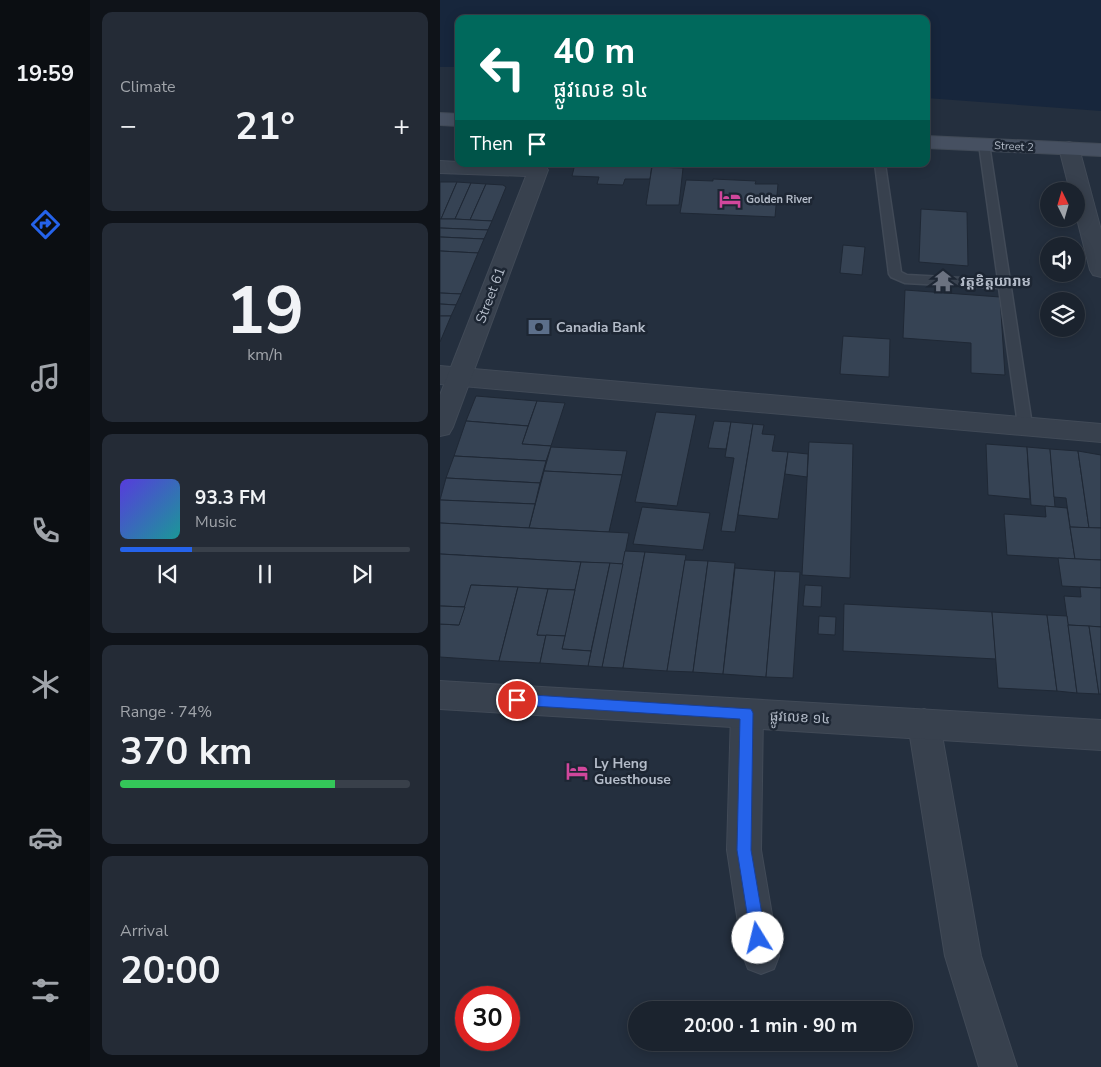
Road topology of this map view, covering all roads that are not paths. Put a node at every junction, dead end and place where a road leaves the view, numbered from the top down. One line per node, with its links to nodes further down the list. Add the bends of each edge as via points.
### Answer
1 (440, 119): 2 (main road)
2 (455, 120)
3 (930, 142): 4 (main road, Street 2)
4 (984, 144): 5 (main road, Street 2); 11 (lane)
5 (1068, 148): 6 (main road, Street 2); 10 (street)
6 (1101, 150)
7 (440, 167): 8 (street)
8 (540, 167): 12 (street, Street 61)
9 (880, 167): 11 (lane, via 895,274 905,279)
10 (1101, 270)
11 (1005, 284): 13 (lane)
12 (449, 375): 13 (street); 14 (street, Street 61)
13 (1025, 425): 15 (street)
14 (440, 427)
15 (1101, 433)
16 (440, 695): 17 (street, ផ្លូវលេខ ១៤)
17 (747, 713): 18 (street, ផ្លូវលេខ ១៤); 20 (street, via 744,850)
18 (924, 724): 19 (street, ផ្លូវលេខ ១៤); 21 (street, via 963,956)
19 (1101, 735)
20 (761, 956)
21 (998, 1067)

